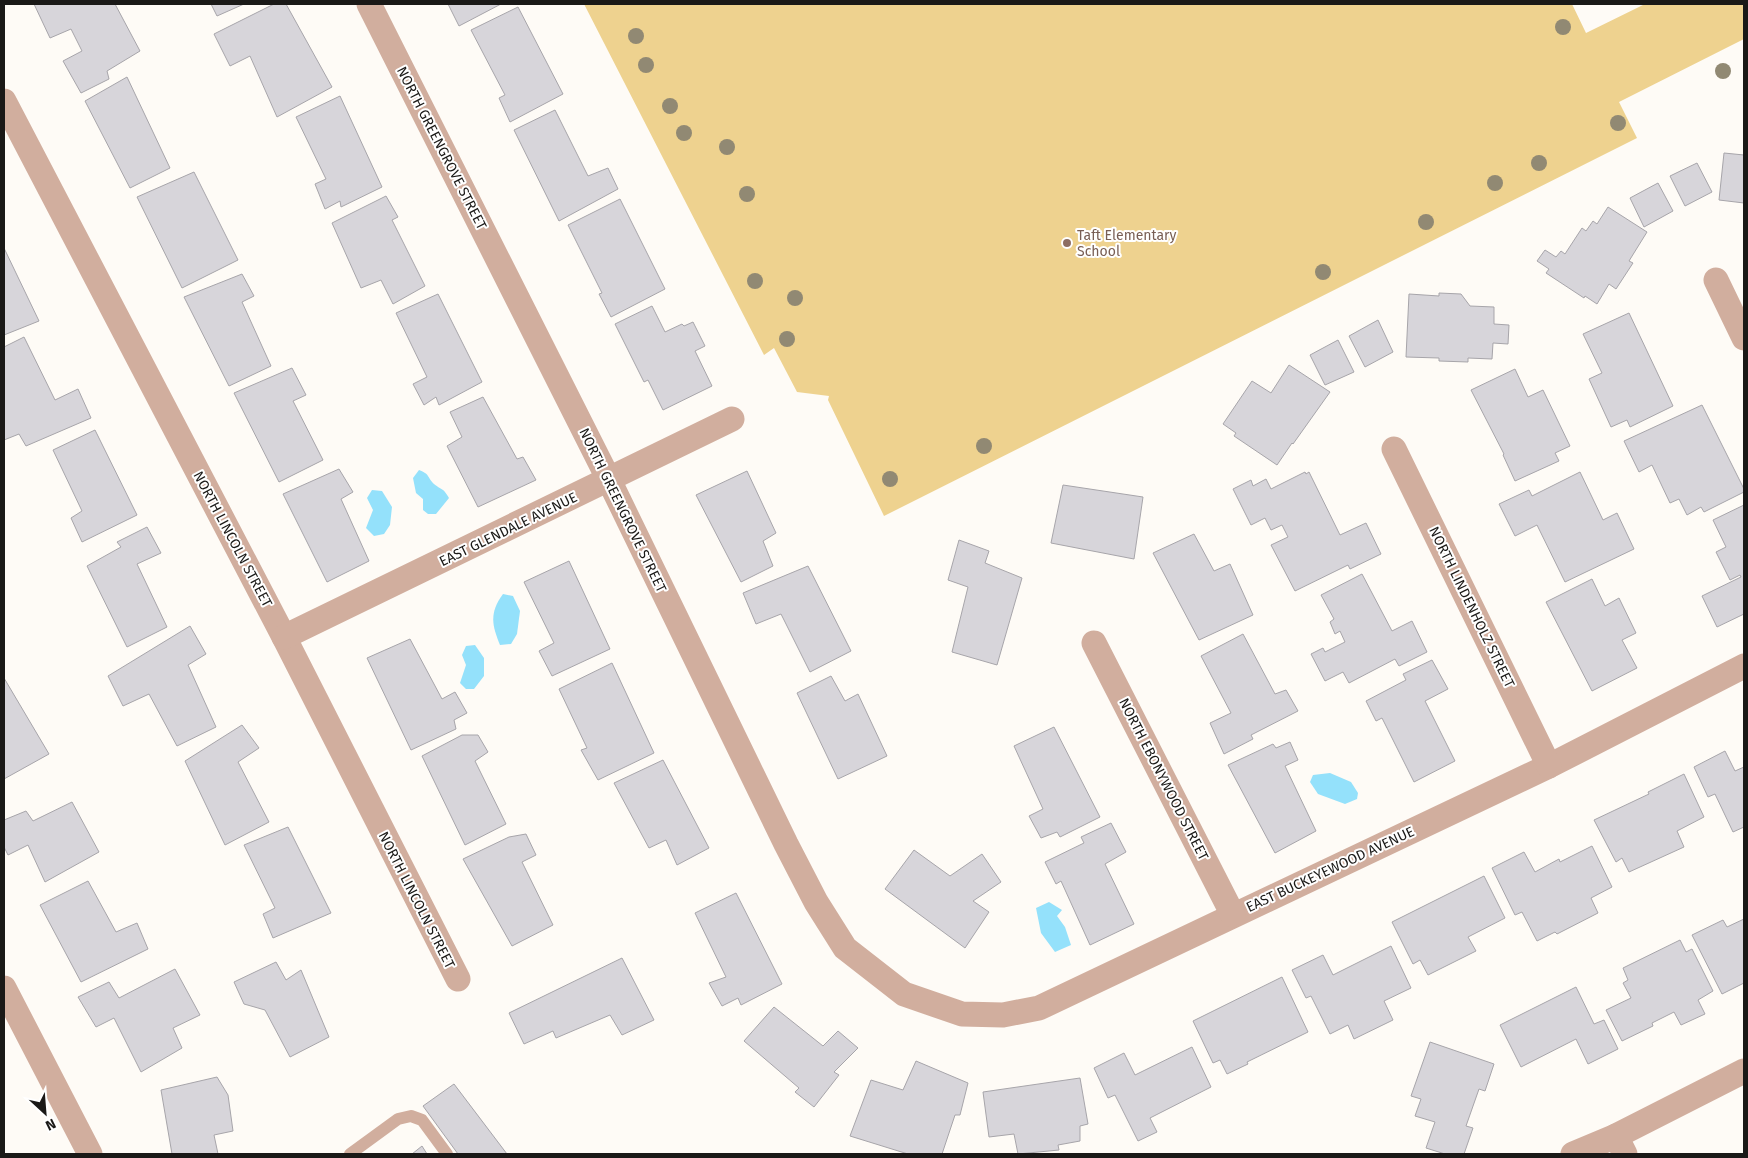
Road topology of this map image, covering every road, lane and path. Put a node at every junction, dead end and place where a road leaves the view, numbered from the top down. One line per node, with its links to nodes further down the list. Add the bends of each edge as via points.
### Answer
1 (369, 4): 7 (street, NORTH GREENGROVE STREET)
2 (4, 101): 8 (street, NORTH LINCOLN STREET)
3 (1716, 280): 4 (street)
4 (1744, 338)
5 (732, 419): 7 (street, EAST GLENDALE AVENUE)
6 (1394, 449): 11 (street, NORTH LINDENHOLZ STREET)
7 (608, 480): 8 (street, EAST GLENDALE AVENUE); 15 (street, NORTH GREENGROVE STREET, via 816,902 845,948)
8 (284, 638): 13 (street, NORTH LINCOLN STREET)
9 (1094, 643): 12 (street, NORTH EBONYWOOD STREET)
10 (1744, 666): 11 (street, EAST BUCKEYEWOOD AVENUE)
11 (1549, 766): 12 (street, EAST BUCKEYEWOOD AVENUE)
12 (1233, 915): 15 (street, EAST BUCKEYEWOOD AVENUE, via 1039,1008 1003,1016 962,1014)
13 (458, 979)
14 (4, 988): 18 (street)
15 (904, 994)
16 (1744, 1071): 17 (street)
17 (1620, 1145): 21 (street)
18 (90, 1154)
19 (350, 1154): 20 (lane, via 398,1119 411,1116 422,1120)
20 (447, 1154)
21 (1574, 1154)

